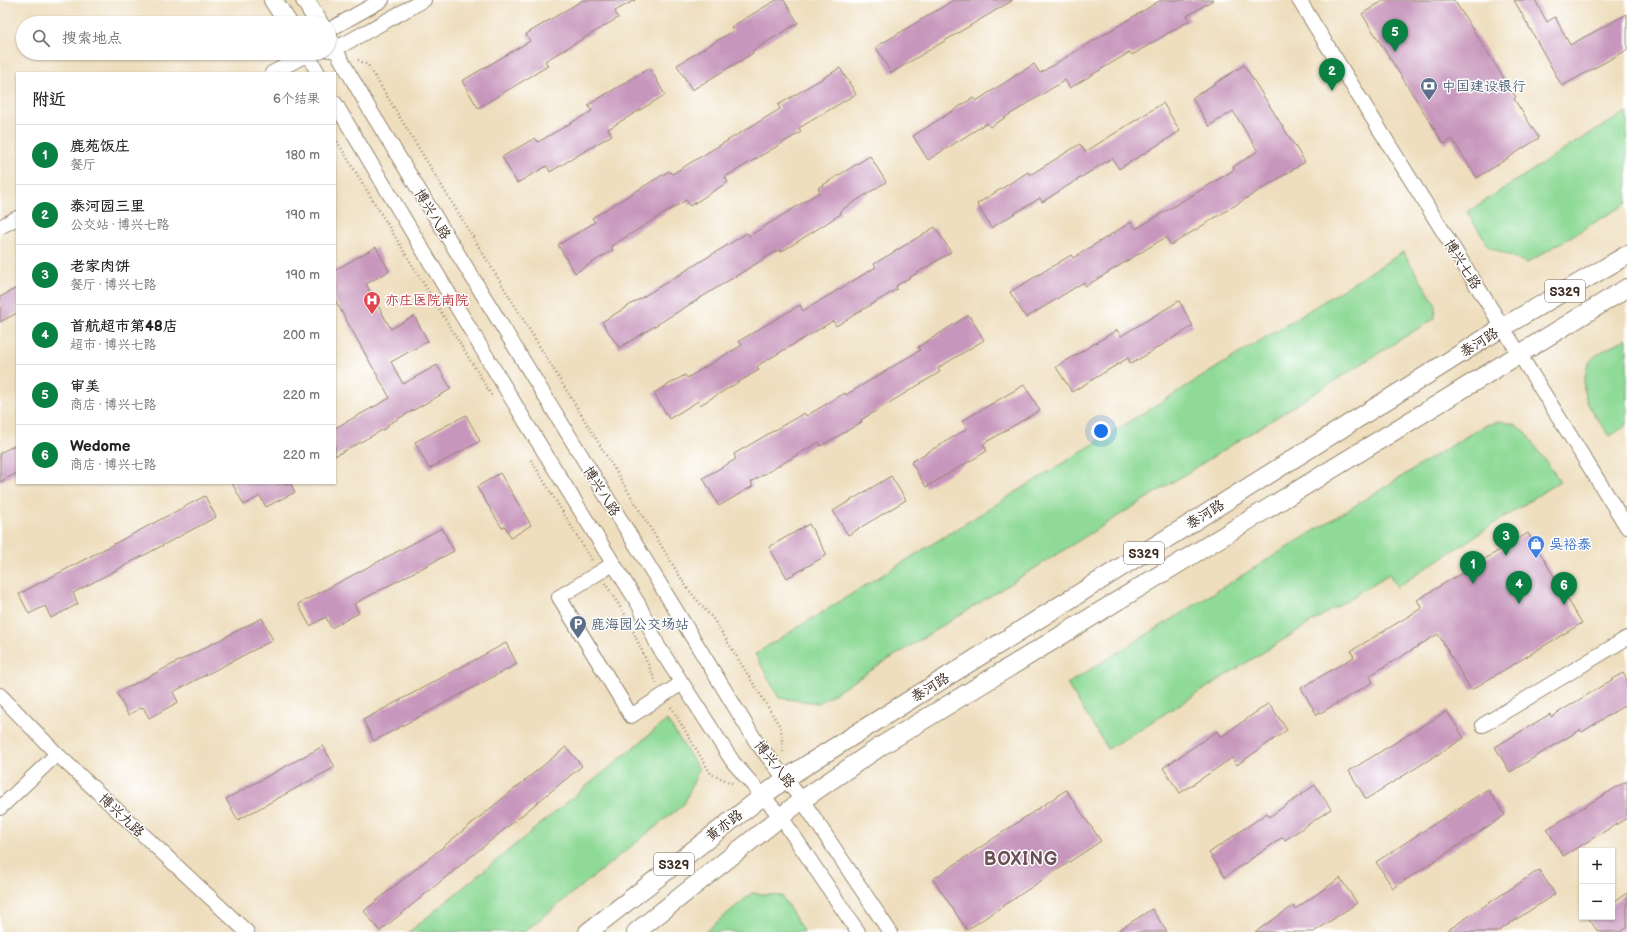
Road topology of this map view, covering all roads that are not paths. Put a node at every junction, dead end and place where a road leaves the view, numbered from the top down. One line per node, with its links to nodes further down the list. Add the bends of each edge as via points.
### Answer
1 (273, 0): 6 (main road)
2 (305, 0): 7 (main road)
3 (382, 0): 8 (street)
4 (424, 0): 9 (street)
5 (1299, 0): 20 (street, 博兴七路)
6 (283, 16)
7 (315, 16)
8 (336, 26)
9 (336, 44)
10 (336, 54): 29 (street, 博兴八路, via 757,743)
11 (295, 60): 13 (street)
12 (312, 60): 14 (street)
13 (274, 72)
14 (318, 72)
15 (336, 105): 23 (street, 博兴八路)
16 (16, 219): 17 (street)
17 (0, 227)
18 (1627, 255): 20 (main road, 泰河路 / S329)
19 (1627, 288): 21 (main road, 泰河路 / S329)
20 (1503, 327): 21 (street, 博兴七路); 29 (main road, 泰河路 / S329)
21 (1519, 353): 22 (street, 博兴七路); 31 (main road, 泰河路 / S329, via 881,746)
22 (1627, 527)
23 (613, 564): 25 (street, 博兴八路, via 639,605 658,646); 25 (street, via 559,597 631,716)
24 (1627, 638): 27 (street)
25 (682, 683): 30 (street, 博兴八路, via 733,762)
26 (0, 695): 28 (street, 博兴九路)
27 (1483, 725)
28 (57, 754): 32 (street); 34 (street, 博兴九路)
29 (785, 779): 30 (main road, 黄亦路 / S329); 31 (street, 博兴八路)
30 (762, 797): 33 (street, 博兴八路); 35 (main road, 黄亦路 / S329)
31 (802, 800): 33 (main road, 黄亦路 / S329); 38 (street, 博兴八路)
32 (0, 808)
33 (781, 817): 36 (main road, 黄亦路 / S329); 37 (street, 博兴八路)
34 (247, 932)
35 (588, 932)
36 (636, 932)
37 (858, 932)
38 (890, 932)

